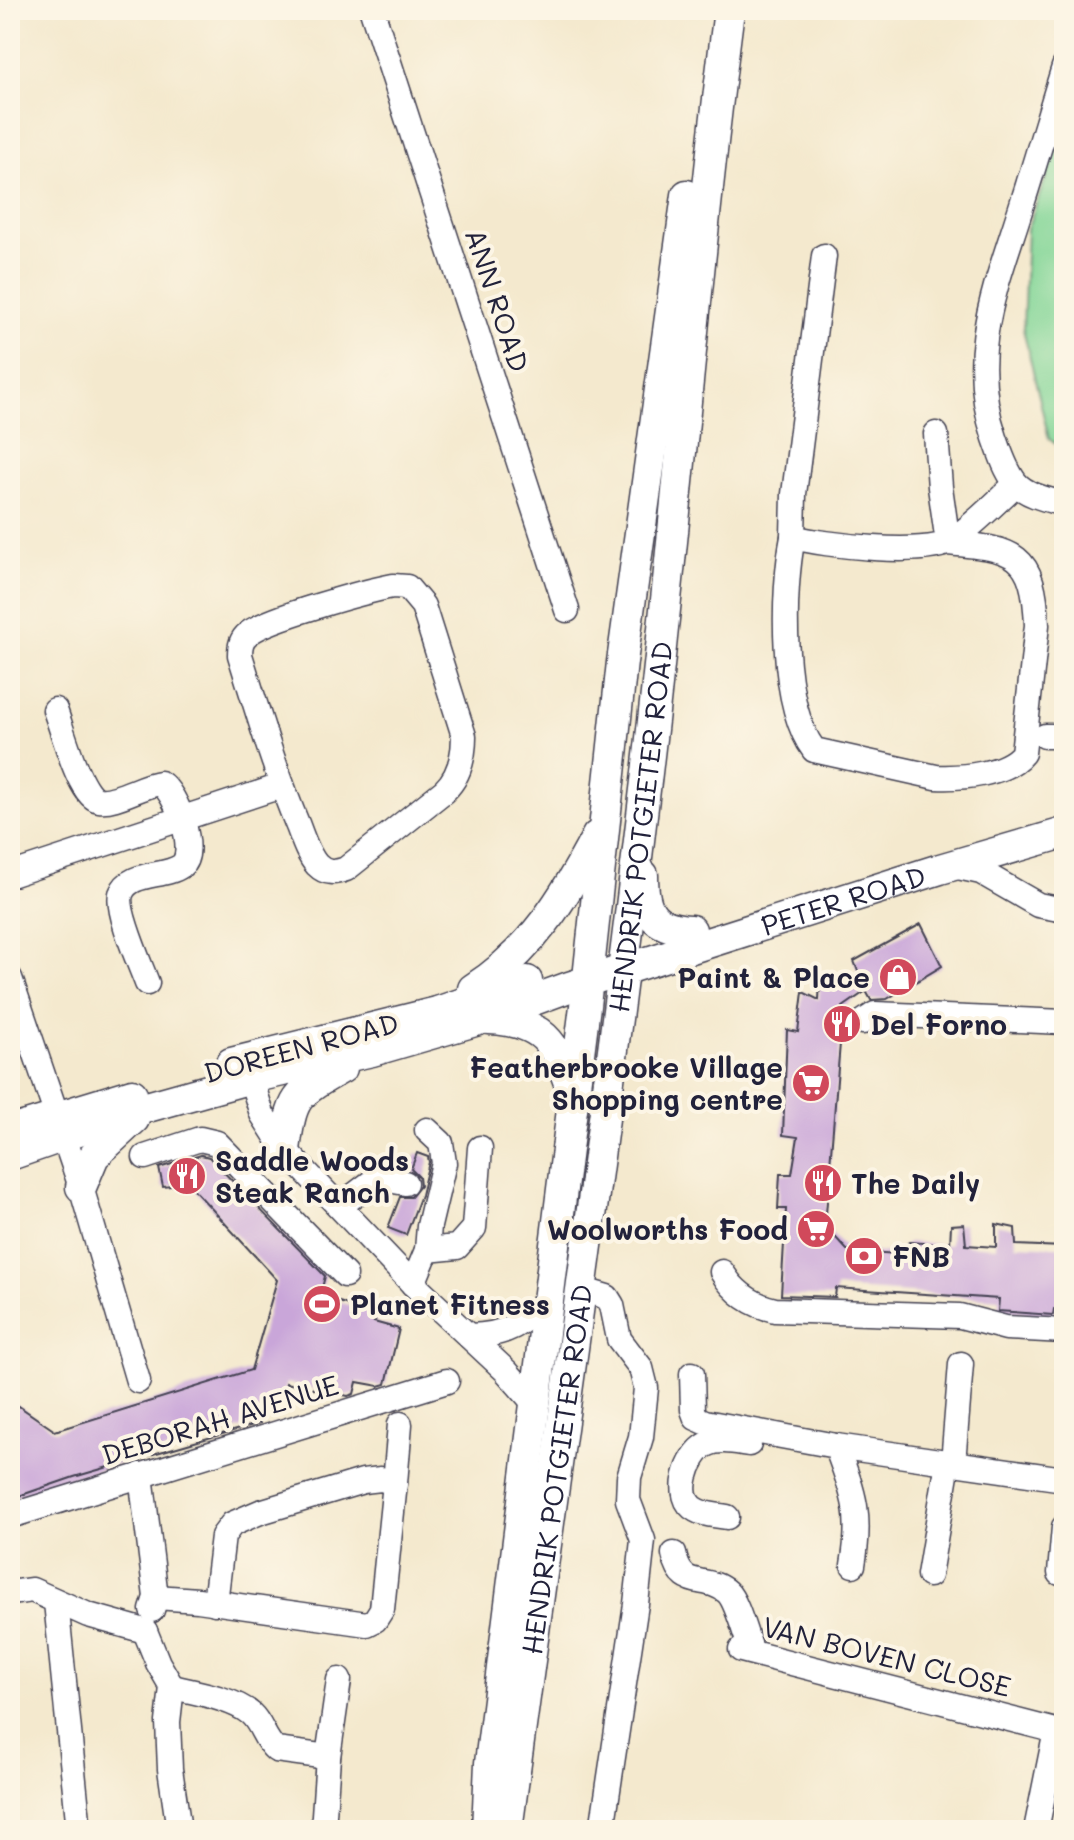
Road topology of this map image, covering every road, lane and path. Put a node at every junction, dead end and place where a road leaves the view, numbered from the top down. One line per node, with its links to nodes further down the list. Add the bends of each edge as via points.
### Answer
1 (372, 10): 11 (street, ANN ROAD)
2 (709, 10): 17 (main road, HENDRIK POTGIETER ROAD)
3 (729, 10): 14 (main road, HENDRIK POTGIETER ROAD)
4 (1064, 67): 7 (street, via 984,336 985,407)
5 (824, 256): 9 (street)
6 (936, 434): 10 (street)
7 (1016, 484): 8 (street); 10 (street)
8 (1064, 504)
9 (793, 537): 10 (street, via 861,548); 10 (street, via 785,619 793,703 803,736 824,755 956,778 1010,763 1023,753 1037,625 1033,592 1021,561 994,547)
10 (948, 543)
11 (567, 610)
12 (55, 710): 16 (street, via 81,784 92,797 100,801 160,783 168,787)
13 (281, 786): 13 (street, via 240,655 246,634 384,588 407,587 423,606 464,736 452,784 335,873 316,864); 16 (street)
14 (645, 793): 22 (main road, via 644,900 660,922); 23 (main road, HENDRIK POTGIETER ROAD)
15 (1064, 814): 22 (main road, PETER ROAD)
16 (181, 820): 20 (street); 26 (street, via 188,848 181,866 136,880 120,897)
17 (605, 822): 24 (main road, HENDRIK POTGIETER ROAD); 27 (main road, via 559,904 529,943 483,983)
18 (1064, 833): 19 (main road, PETER ROAD)
19 (953, 866): 21 (street, via 981,872 1038,905); 23 (main road, PETER ROAD)
20 (10, 875)
21 (1064, 910)
22 (691, 930): 23 (main road, PETER ROAD)
23 (624, 960): 24 (main road); 49 (main road, HENDRIK POTGIETER ROAD)
24 (589, 971): 27 (main road, DOREEN ROAD); 28 (main road, DOREEN ROAD); 33 (main road, HENDRIK POTGIETER ROAD)
25 (10, 978): 35 (street)
26 (147, 983)
27 (437, 1012): 32 (main road, DOREEN ROAD)
28 (482, 1019): 31 (main road, DOREEN ROAD); 33 (main road, via 519,1022 541,1033 559,1054)
29 (863, 1022): 30 (street, via 875,1014)
30 (1064, 1022)
31 (372, 1051): 32 (main road, DOREEN ROAD); 39 (main road, via 297,1098)
32 (248, 1069): 34 (main road, DOREEN ROAD); 35 (main road, DOREEN ROAD); 39 (street, via 262,1114)
33 (574, 1099): 50 (main road, HENDRIK POTGIETER ROAD)
34 (147, 1107): 35 (main road, DOREEN ROAD); 42 (main road, via 94,1156)
35 (61, 1127): 37 (main road, DOREEN ROAD); 40 (main road, DOREEN ROAD); 42 (street)
36 (427, 1130): 43 (street, via 441,1143 444,1163)
37 (10, 1131)
38 (480, 1148): 45 (street, via 474,1228 457,1247)
39 (285, 1150): 44 (street)
40 (10, 1155)
41 (145, 1157): 47 (street, via 200,1139 217,1143)
42 (81, 1187): 55 (street)
43 (421, 1191): 44 (street, via 377,1178); 45 (street, via 429,1226)
44 (340, 1206): 48 (street)
45 (427, 1250): 48 (street)
46 (722, 1272): 51 (street, via 739,1293 775,1310 960,1316 1006,1328)
47 (345, 1275)
48 (413, 1284): 52 (street)
49 (580, 1289): 84 (main road, HENDRIK POTGIETER ROAD); 85 (street, via 607,1297 619,1339 641,1368 646,1388 628,1500 643,1540)
50 (550, 1297): 52 (street, via 508,1331); 57 (main road, HENDRIK POTGIETER ROAD)
51 (1064, 1331)
52 (469, 1336): 57 (street)
53 (961, 1364): 60 (street)
54 (692, 1374): 59 (street, via 696,1418)
55 (138, 1381)
56 (447, 1381): 61 (street, DEBORAH AVENUE)
57 (535, 1404): 83 (main road, HENDRIK POTGIETER ROAD, via 490,1763)
58 (400, 1424): 63 (street)
59 (826, 1444): 60 (street); 65 (street, via 776,1448 725,1441 698,1451 687,1469 690,1505); 68 (street, via 854,1495 859,1517)
60 (951, 1463): 62 (street); 70 (street)
61 (141, 1475): 64 (street, DEBORAH AVENUE); 72 (street)
62 (1064, 1479)
63 (395, 1483): 74 (street, via 363,1481 232,1524 223,1536); 74 (street, via 382,1609 372,1622)
64 (10, 1516)
65 (727, 1517)
66 (1064, 1527): 69 (street)
67 (674, 1554): 78 (street, VAN BOVEN CLOSE, via 685,1577 731,1596 746,1651)
68 (853, 1565)
69 (1060, 1573)
70 (929, 1575)
71 (10, 1593): 73 (street, via 32,1590)
72 (156, 1597): 74 (street); 75 (street)
73 (56, 1602): 75 (street); 80 (street)
74 (215, 1603)
75 (145, 1631): 77 (street)
76 (339, 1680): 79 (street)
77 (172, 1687): 79 (street, via 250,1712 276,1750); 81 (street, via 170,1769)
78 (1060, 1732): 86 (street)
79 (328, 1757): 82 (street)
80 (79, 1830)
81 (179, 1830)
82 (323, 1830)
83 (487, 1830)
84 (507, 1830)
85 (602, 1830)
86 (1036, 1830)

